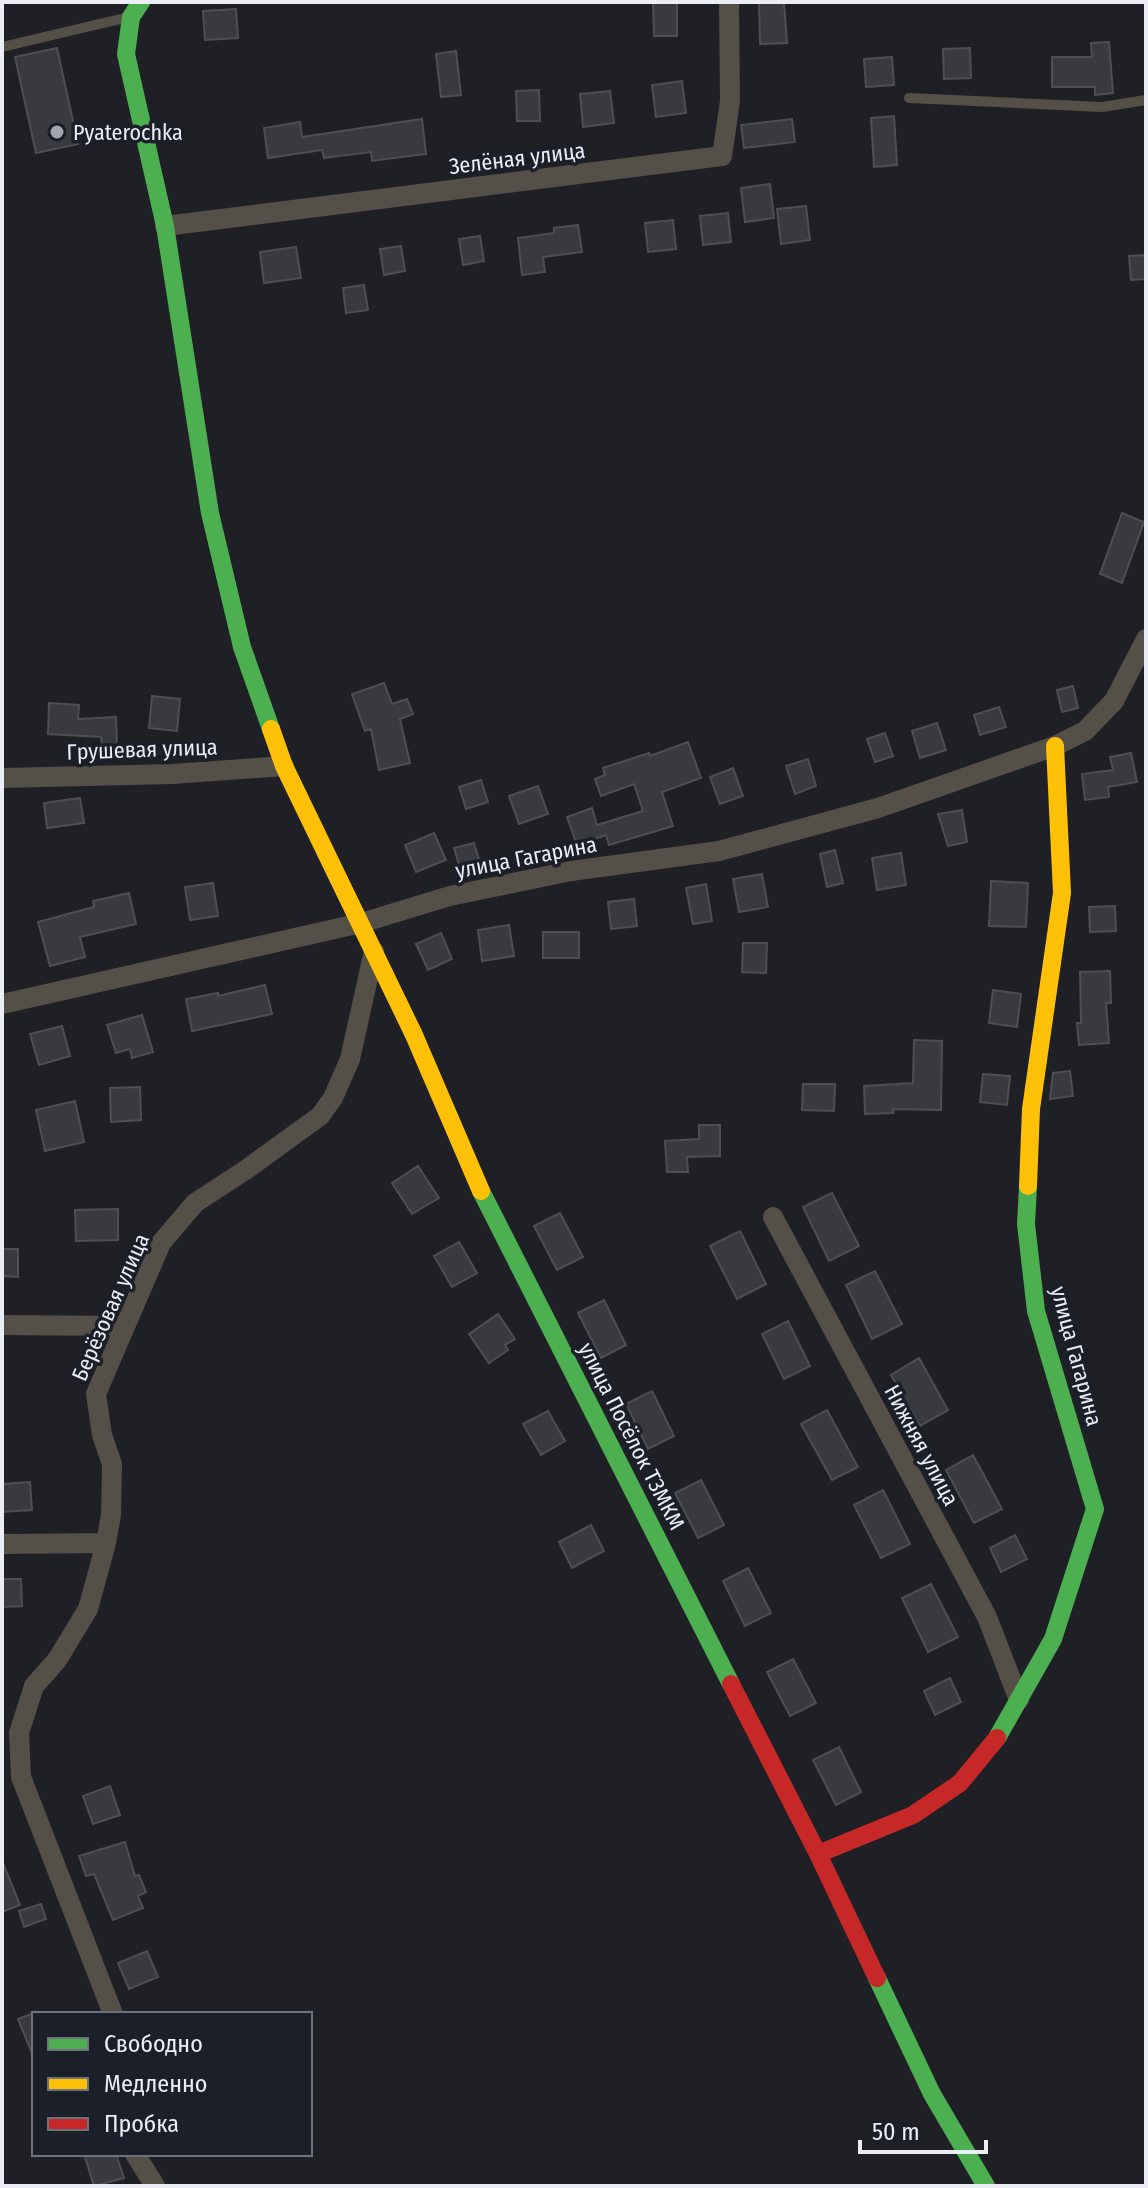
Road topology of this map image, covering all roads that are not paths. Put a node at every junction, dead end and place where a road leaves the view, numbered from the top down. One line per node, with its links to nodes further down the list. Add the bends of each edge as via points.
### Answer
1 (729, 2): 6 (street, Зелёная улица, via 730,101 722,156)
2 (134, 7): 3 (lane); 6 (street, улица Посёлок ТЗМКМ, via 126,54)
3 (2, 47)
4 (909, 98): 5 (lane, via 1102,107)
5 (1146, 100)
6 (165, 226): 9 (street, улица Посёлок ТЗМКМ, via 210,513 242,647)
7 (1146, 639): 8 (street, улица Гагарина, via 1114,701 1085,731)
8 (1055, 746): 11 (street, улица Гагарина, via 878,808 719,851 571,871 450,896); 19 (street, улица Гагарина, via 1062,893 1031,1109 1026,1224 1036,1311 1095,1509 1053,1639)
9 (284, 766): 10 (street, Грушевая улица); 11 (street, улица Посёлок ТЗМКМ)
10 (2, 778)
11 (361, 923): 12 (street, улица Посёлок ТЗМКМ); 13 (street, улица Гагарина)
12 (374, 951): 16 (street, Берёзовая улица, via 350,1059 333,1098 320,1116 195,1203 161,1243); 21 (street, улица Посёлок ТЗМКМ, via 483,1197)
13 (2, 1004)
14 (773, 1217): 19 (street, Нижняя улица, via 987,1617)
15 (2, 1325): 16 (street)
16 (124, 1326): 17 (street, Берёзовая улица, via 96,1394 112,1464)
17 (106, 1543): 18 (street); 20 (street, Берёзовая улица, via 88,1609 34,1686)
18 (2, 1544)
19 (1019, 1700): 21 (street, улица Гагарина, via 996,1740 960,1783 913,1815)
20 (12, 1777): 22 (street, Берёзовая улица)
21 (818, 1854): 25 (street, улица Посёлок ТЗМКМ, via 932,2094)
22 (112, 2012)
23 (136, 2156): 24 (street)
24 (155, 2186)
25 (986, 2186)

